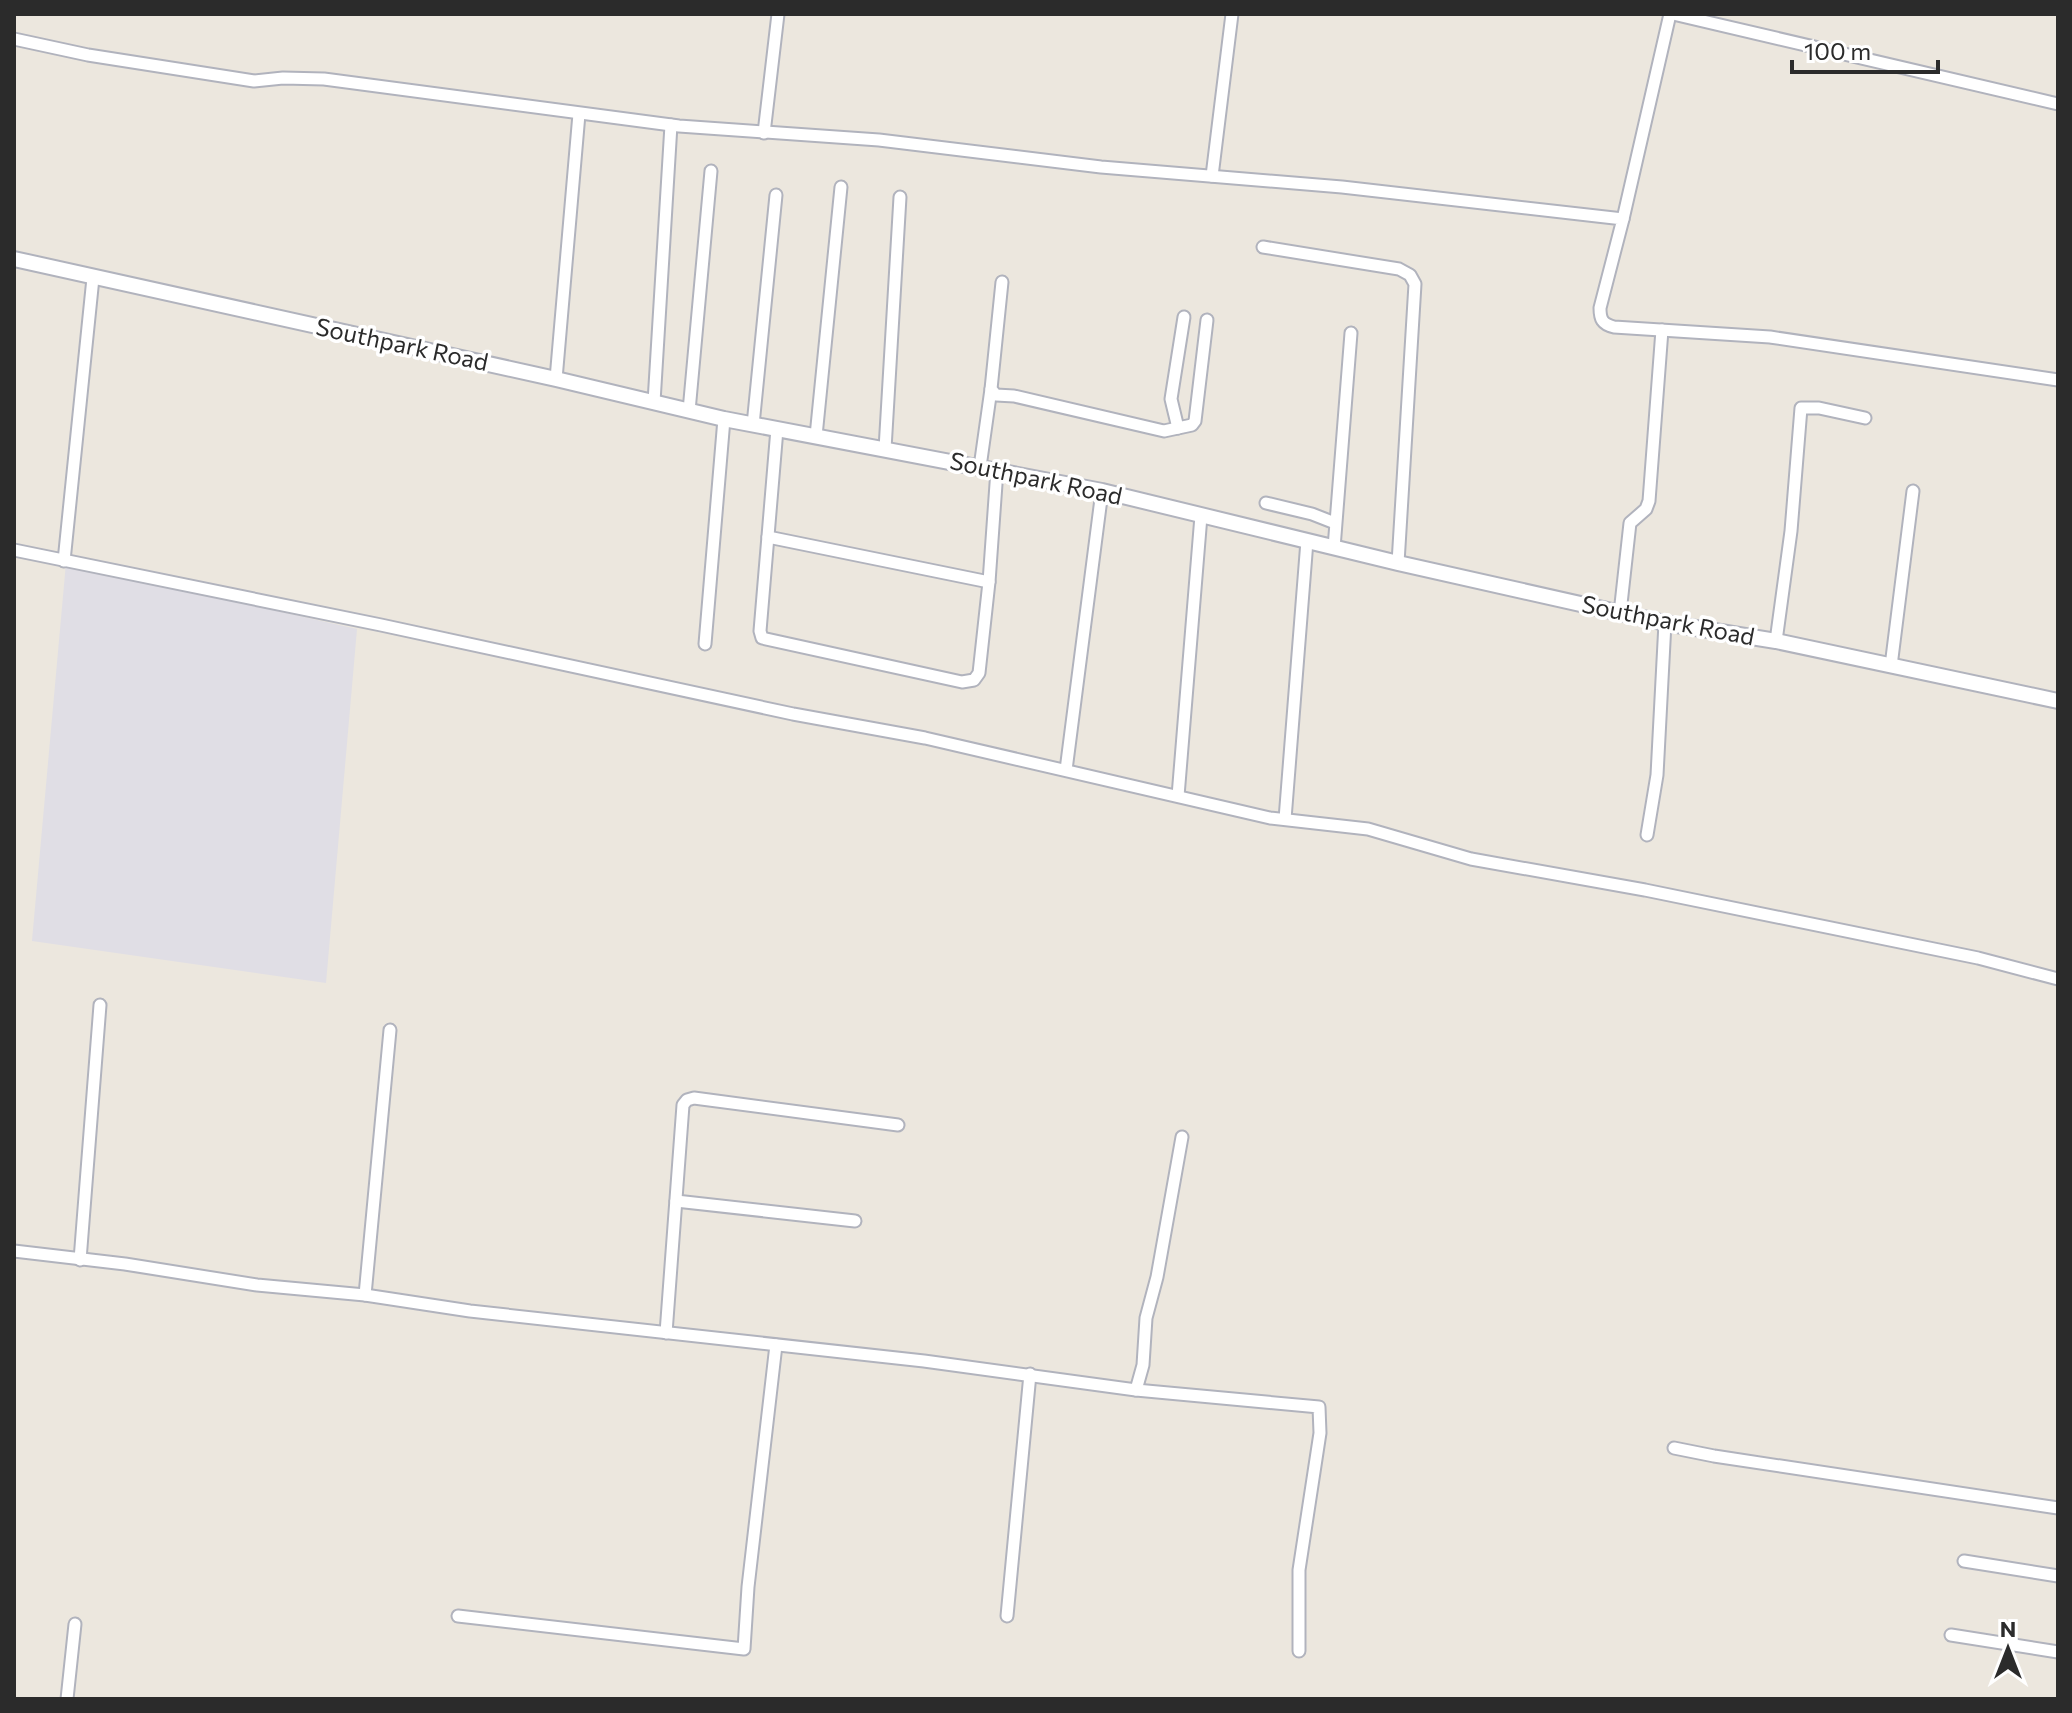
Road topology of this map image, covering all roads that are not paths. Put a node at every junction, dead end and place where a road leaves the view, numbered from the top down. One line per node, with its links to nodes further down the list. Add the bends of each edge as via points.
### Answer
1 (778, 14): 8 (street)
2 (1232, 14): 10 (street)
3 (1672, 14): 5 (street); 14 (street)
4 (14, 39): 6 (street, via 254,81 324,79)
5 (2058, 104)
6 (579, 114): 7 (street); 23 (street)
7 (671, 125): 8 (street); 26 (street)
8 (764, 133): 10 (street, via 879,140)
9 (711, 171): 27 (street)
10 (1212, 176): 14 (street)
11 (841, 187): 33 (street)
12 (776, 195): 30 (street)
13 (900, 197): 34 (street)
14 (1623, 219): 21 (street, via 1600,318 1614,327)
15 (1263, 247): 47 (street, via 1399,269 1415,284)
16 (14, 259): 17 (street, Southpark Road)
17 (93, 278): 23 (street, Southpark Road); 46 (street)
18 (1002, 282): 25 (street)
19 (1184, 317): 31 (street, via 1171,399)
20 (1207, 320): 31 (street, via 1195,421)
21 (1662, 330): 24 (street, via 1770,337); 49 (street, via 1649,501 1630,523)
22 (1351, 333): 41 (street)
23 (556, 379): 26 (street, Southpark Road)
24 (2058, 380)
25 (991, 389): 31 (street, via 996,395 1164,431); 35 (street)
26 (654, 402): 27 (street, Southpark Road)
27 (689, 411): 29 (street, Southpark Road)
28 (1865, 418): 51 (street, via 1801,408)
29 (724, 419): 30 (street, Southpark Road); 52 (street)
30 (753, 425): 32 (street, Southpark Road)
31 (1178, 428)
32 (777, 429): 33 (street, Southpark Road); 42 (street)
33 (816, 436): 34 (street, Southpark Road)
34 (885, 449): 35 (street, Southpark Road)
35 (980, 467): 36 (street, Southpark Road)
36 (997, 470): 37 (street, Southpark Road); 48 (street)
37 (1102, 491): 40 (street, Southpark Road); 55 (street)
38 (1913, 491): 53 (street)
39 (1266, 503): 41 (street)
40 (1201, 516): 43 (street, Southpark Road); 56 (street)
41 (1335, 523): 44 (street)
42 (768, 537): 48 (street); 48 (street, via 762,638 962,682 979,673)
43 (1307, 541): 44 (street, Southpark Road); 57 (street)
44 (1334, 548): 47 (street, Southpark Road)
45 (15, 553): 46 (street)
46 (64, 561): 55 (street)
47 (1398, 563): 49 (street, Southpark Road)
48 (989, 582)
49 (1620, 613): 50 (street, Southpark Road)
50 (1665, 623): 51 (street, Southpark Road); 58 (street, via 1657,775)
51 (1776, 641): 53 (street, Southpark Road)
52 (705, 644)
53 (1891, 666): 54 (street, Southpark Road)
54 (2058, 701)
55 (1066, 770): 56 (street)
56 (1178, 796): 57 (street)
57 (1285, 819): 59 (street, via 1368,829 1471,859 1978,958)
58 (1647, 835)
59 (2058, 979)
60 (100, 1005): 67 (street)
61 (390, 1030): 68 (street)
62 (898, 1125): 64 (street, via 687,1100)
63 (1182, 1137): 72 (street)
64 (676, 1201): 65 (street); 69 (street)
65 (855, 1221)
66 (14, 1251): 67 (street)
67 (80, 1260): 68 (street)
68 (365, 1295): 69 (street)
69 (666, 1333): 70 (street)
70 (776, 1345): 71 (street); 77 (street, via 744,1649)
71 (1030, 1374): 72 (street); 78 (street)
72 (1136, 1390): 81 (street, via 1319,1407 1320,1433 1299,1570)
73 (1674, 1448): 74 (street)
74 (2058, 1508)
75 (1964, 1561): 76 (street)
76 (2058, 1576)
77 (458, 1616)
78 (1007, 1616)
79 (75, 1624): 83 (street)
80 (1951, 1635): 82 (street)
81 (1299, 1651)
82 (2058, 1652)
83 (67, 1699)

